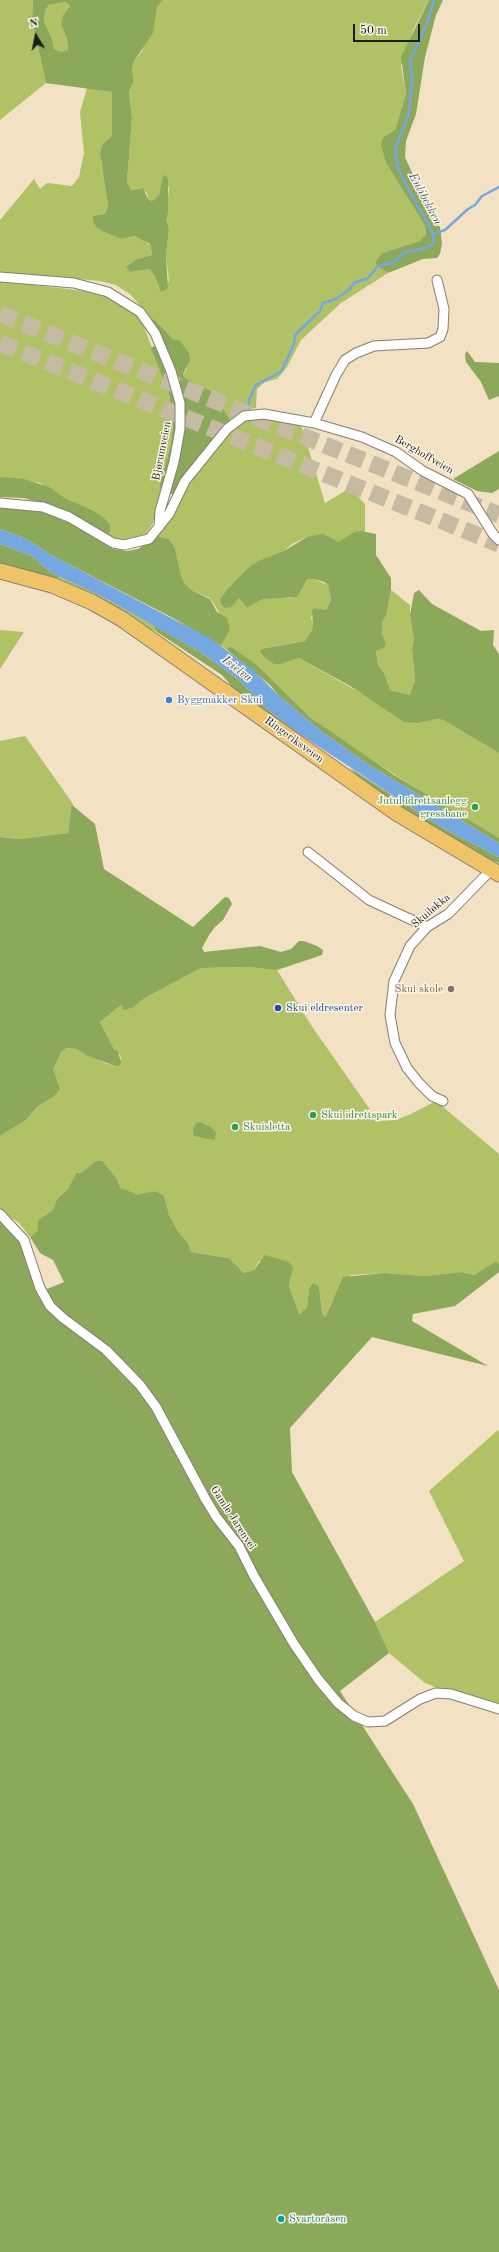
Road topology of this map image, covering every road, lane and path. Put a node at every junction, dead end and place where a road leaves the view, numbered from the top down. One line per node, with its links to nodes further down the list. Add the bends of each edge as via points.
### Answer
1 (0, 277): 5 (street, Bjørumveien, via 74,283 108,292 140,312 155,333 171,371 180,403 180,429 160,511)
2 (437, 280): 3 (street, via 444,309 440,337 428,343 374,346 356,353 346,360 336,374)
3 (314, 423): 5 (street, Berghoffveien, via 260,413 244,416 235,422 185,481 169,514); 6 (street, Berghoffveien, via 380,444 423,471 462,490 472,499)
4 (0, 502): 5 (street, via 43,507 69,517 113,544 124,545 149,539)
5 (159, 526)
6 (499, 540)
7 (0, 571): 9 (main road, Ringeriksveien, via 52,585 92,602 122,619 398,814)
8 (308, 852): 10 (street, via 369,900)
9 (495, 872): 10 (street, Skuiløkka, via 448,914)
10 (427, 927): 11 (street, Skuiløkka, via 403,958 394,981 390,1015 395,1043 407,1068 432,1096)
11 (443, 1101)
12 (0, 1214): 13 (street, Gamle Jarenvei, via 24,1240 40,1288 50,1306 106,1350 140,1385 156,1407 206,1500 239,1546 294,1644 338,1703 354,1716 368,1722 385,1721 420,1699 436,1693 451,1694)
13 (499, 1709)

